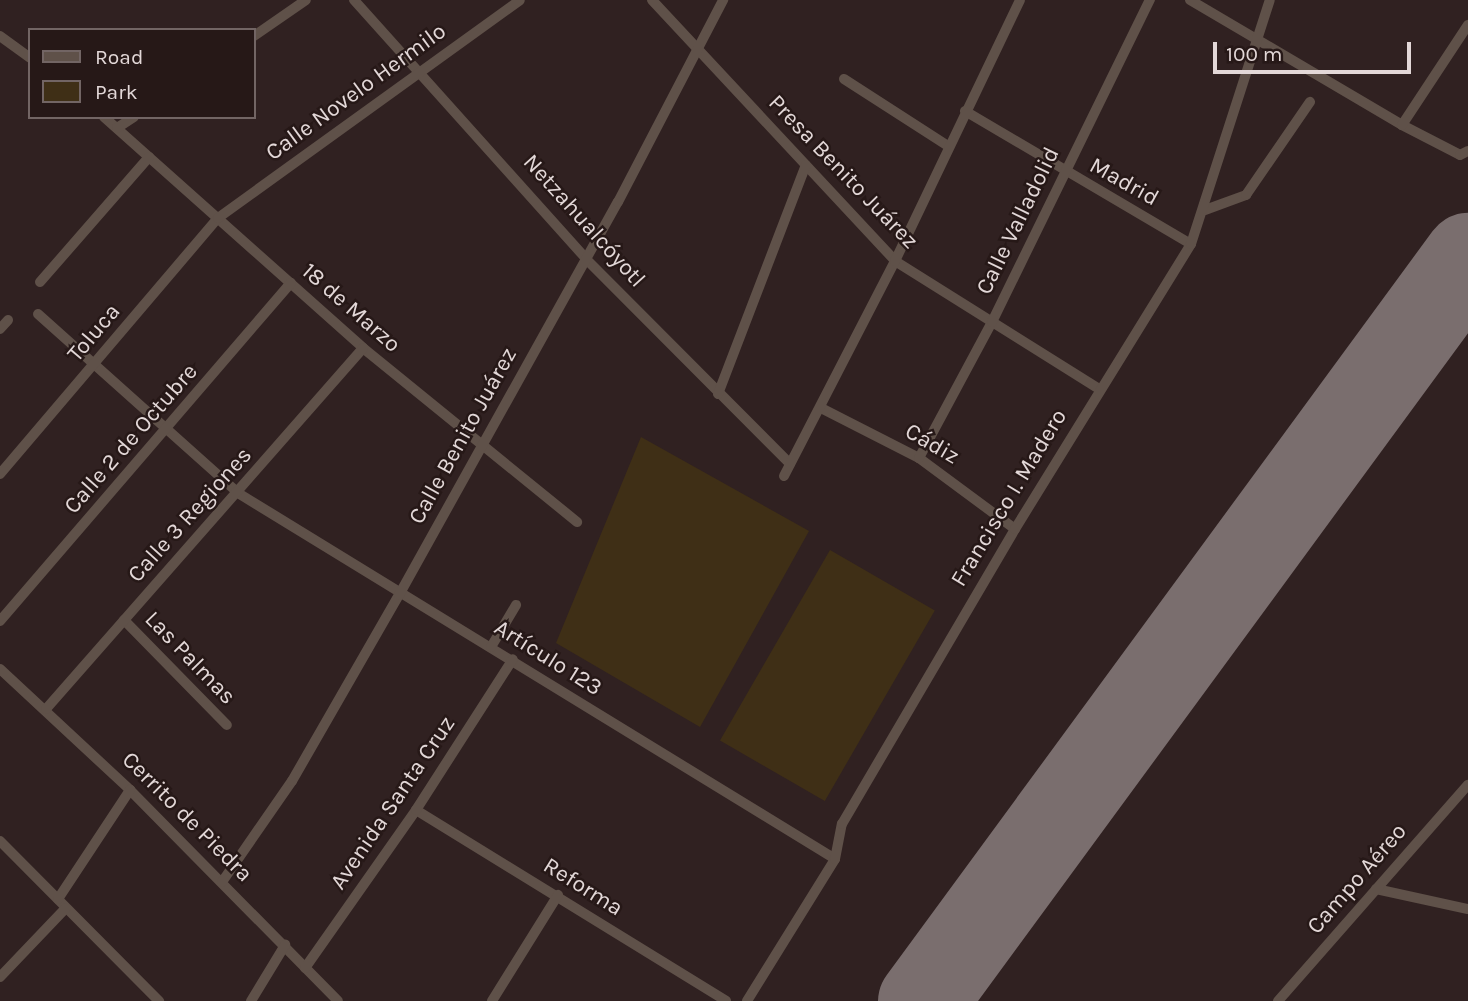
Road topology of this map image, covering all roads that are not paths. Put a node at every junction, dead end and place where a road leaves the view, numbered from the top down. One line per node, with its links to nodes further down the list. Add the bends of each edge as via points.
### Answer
1 (306, 0): 11 (street)
2 (354, 0): 16 (street, Netzahualcóyotl)
3 (520, 0): 16 (street, Calle Novelo Hermilo)
4 (652, 0): 14 (street, Presa Benito Juárez)
5 (723, 0): 14 (street, Calle Benito Juárez)
6 (1020, 0): 19 (street)
7 (1150, 0): 28 (street, Calle Valladolid)
8 (1191, 0): 13 (street)
9 (1270, 0): 13 (street, Francisco I. Madero)
10 (1468, 24): 22 (street)
11 (256, 35)
12 (0, 36): 15 (street)
13 (1256, 40): 22 (street); 29 (street, Francisco I. Madero)
14 (696, 48): 27 (street, Presa Benito Juárez); 32 (street, Calle Benito Juárez)
15 (28, 57)
16 (421, 71): 30 (street, Calle Novelo Hermilo); 32 (street, Netzahualcóyotl)
17 (844, 79): 24 (street)
18 (1310, 102): 29 (street, via 1246,195)
19 (965, 111): 24 (street); 28 (street, Madrid)
20 (106, 119): 23 (street, 18 de Marzo)
21 (131, 119): 23 (street)
22 (1402, 125): 25 (street, via 1460,155)
23 (117, 128): 26 (street, 18 de Marzo)
24 (948, 146): 33 (street)
25 (1468, 151)
26 (149, 157): 30 (street, 18 de Marzo); 34 (street)
27 (806, 164): 33 (street, Presa Benito Juárez); 43 (street)
28 (1064, 173): 31 (street, Madrid); 38 (street, Calle Valladolid)
29 (1205, 210): 31 (street, Francisco I. Madero)
30 (218, 218): 35 (street, 18 de Marzo); 41 (street, Toluca)
31 (1191, 244): 42 (street, Francisco I. Madero)
32 (586, 259): 43 (street, Netzahualcóyotl); 46 (street, Calle Benito Juárez)
33 (895, 261): 38 (street, Presa Benito Juárez); 44 (street)
34 (40, 282)
35 (291, 283): 40 (street, 18 de Marzo); 45 (street, Calle 2 de Octubre)
36 (38, 314): 41 (street, Artículo 123)
37 (8, 320): 39 (street)
38 (992, 322): 42 (street, Presa Benito Juárez); 47 (street, Calle Valladolid)
39 (0, 329)
40 (363, 348): 46 (street, 18 de Marzo); 51 (street, Calle 3 Regiones)
41 (95, 365): 45 (street, Artículo 123); 49 (street, Toluca)
42 (1099, 389): 53 (street, Francisco I. Madero)
43 (718, 394): 48 (street, Netzahualcóyotl)
44 (821, 408): 47 (street, Cádiz); 48 (street)
45 (169, 428): 51 (street, Artículo 123); 57 (street, Calle 2 de Octubre)
46 (481, 447): 52 (street, 18 de Marzo); 54 (street, Calle Benito Juárez)
47 (919, 458): 53 (street, Cádiz)
48 (790, 464): 50 (street)
49 (0, 474)
50 (784, 476)
51 (239, 493): 54 (street, Artículo 123); 56 (street, Calle 3 Regiones)
52 (577, 522)
53 (1015, 529): 67 (street, Francisco I. Madero, via 842,824)
54 (399, 595): 58 (street, Artículo 123); 68 (street, Calle Benito Juárez, via 292,781)
55 (516, 605): 58 (street)
56 (124, 620): 61 (street, Calle 3 Regiones); 62 (street, Las Palmas)
57 (0, 621)
58 (491, 647): 59 (street, Artículo 123)
59 (513, 659): 65 (street, Avenida Santa Cruz); 67 (street, Artículo 123)
60 (0, 669): 61 (street, Cerrito de Piedra)
61 (46, 709): 64 (street, Cerrito de Piedra)
62 (227, 725)
63 (1468, 785): 69 (street, Campo Aéreo)
64 (130, 790): 68 (street, Cerrito de Piedra); 71 (street)
65 (416, 810): 70 (street, Reforma); 74 (street, Avenida Santa Cruz)
66 (0, 841): 71 (street)
67 (835, 859): 81 (street, Francisco I. Madero)
68 (222, 881): 73 (street, Cerrito de Piedra)
69 (1376, 889): 72 (street); 82 (street, Campo Aéreo)
70 (558, 895): 79 (street); 80 (street, Reforma)
71 (62, 904): 75 (street); 76 (street)
72 (1468, 909)
73 (285, 945): 74 (street, Cerrito de Piedra); 77 (street)
74 (305, 968): 78 (street, Cerrito de Piedra)
75 (0, 977)
76 (159, 1001)
77 (251, 1001)
78 (338, 1001)
79 (492, 1001)
80 (726, 1001)
81 (747, 1001)
82 (1278, 1001)

